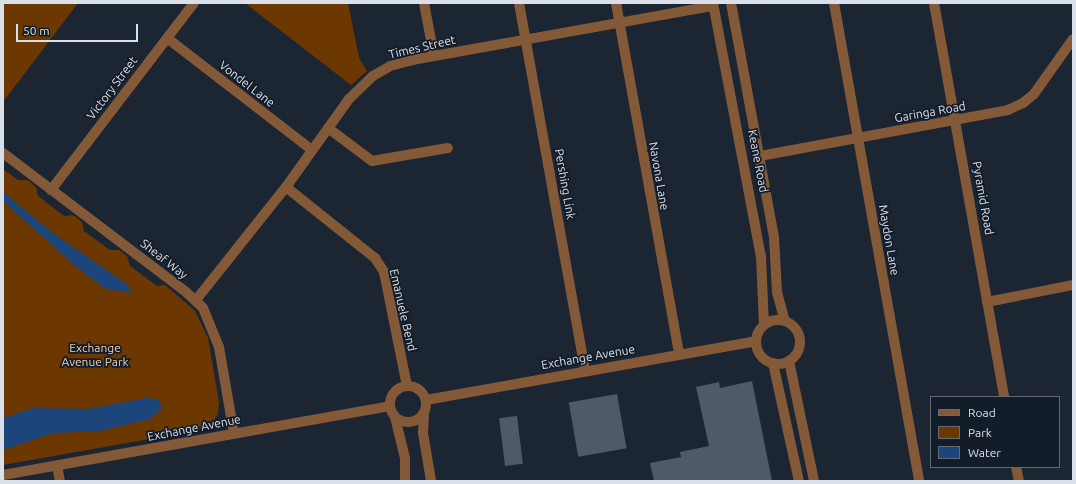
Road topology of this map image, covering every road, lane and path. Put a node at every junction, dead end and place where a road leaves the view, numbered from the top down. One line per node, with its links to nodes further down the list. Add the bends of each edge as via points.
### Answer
1 (194, 3): 10 (street, Victory Street)
2 (424, 3): 13 (street)
3 (519, 3): 12 (street, Pershing Link)
4 (616, 3): 9 (street, Navona Lane)
5 (732, 3): 20 (street, Keane Road)
6 (834, 3): 16 (street, Maydon Lane)
7 (934, 3): 14 (street, Pyramid Road)
8 (713, 4): 9 (street, Times Street); 27 (street, Keane Road, via 762,256)
9 (619, 24): 12 (street, Times Street); 29 (street, Navona Lane)
10 (167, 38): 18 (street, Vondel Lane); 22 (street, Victory Street)
11 (1073, 40): 14 (street, Garinga Road, via 1034,94 1023,103 1008,110)
12 (526, 41): 13 (street, Times Street); 32 (street, Pershing Link)
13 (434, 56): 15 (street, Times Street, via 390,66 373,76 359,88)
14 (956, 120): 16 (street, Garinga Road); 25 (street, Pyramid Road)
15 (328, 128): 17 (street, via 372,161); 18 (street, Times Street)
16 (857, 139): 20 (street, Garinga Road); 48 (street, Maydon Lane)
17 (448, 148)
18 (312, 150): 21 (street, Times Street)
19 (3, 153): 22 (street, Sheaf Way)
20 (760, 156): 26 (street, Keane Road, via 774,237 776,292)
21 (286, 187): 24 (street, Times Street); 33 (street, Emanuele Bend, via 363,245 378,262 384,272)
22 (51, 190): 24 (street, Sheaf Way)
23 (1073, 286): 25 (street)
24 (196, 300): 39 (street, Sheaf Way, via 208,317 219,347)
25 (987, 302): 34 (street, Pyramid Road)
26 (785, 321): 27 (street, via 776,320); 30 (street, Keane Road, via 796,329 799,338 798,351)
27 (764, 325): 28 (street, Keane Road, via 758,331)
28 (756, 341): 29 (street, Exchange Avenue); 31 (street, via 760,355)
29 (679, 354): 32 (street, Exchange Avenue)
30 (789, 361): 31 (street); 47 (street)
31 (773, 363): 46 (street)
32 (585, 370): 35 (street, Exchange Avenue)
33 (406, 386): 35 (street, via 420,390); 36 (street, via 394,392)
34 (1004, 396)
35 (426, 400): 37 (street)
36 (390, 406): 38 (street); 39 (street, Exchange Avenue)
37 (424, 414): 38 (street, via 412,422 404,422); 45 (street, via 423,433)
38 (395, 416): 44 (street, via 405,458)
39 (234, 434): 40 (street, Exchange Avenue)
40 (56, 466): 42 (street, Exchange Avenue); 43 (street)
41 (1016, 468): 49 (street)
42 (3, 475)
43 (60, 481)
44 (404, 481)
45 (431, 481)
46 (799, 481)
47 (814, 481)
48 (919, 481)
49 (1019, 481)

